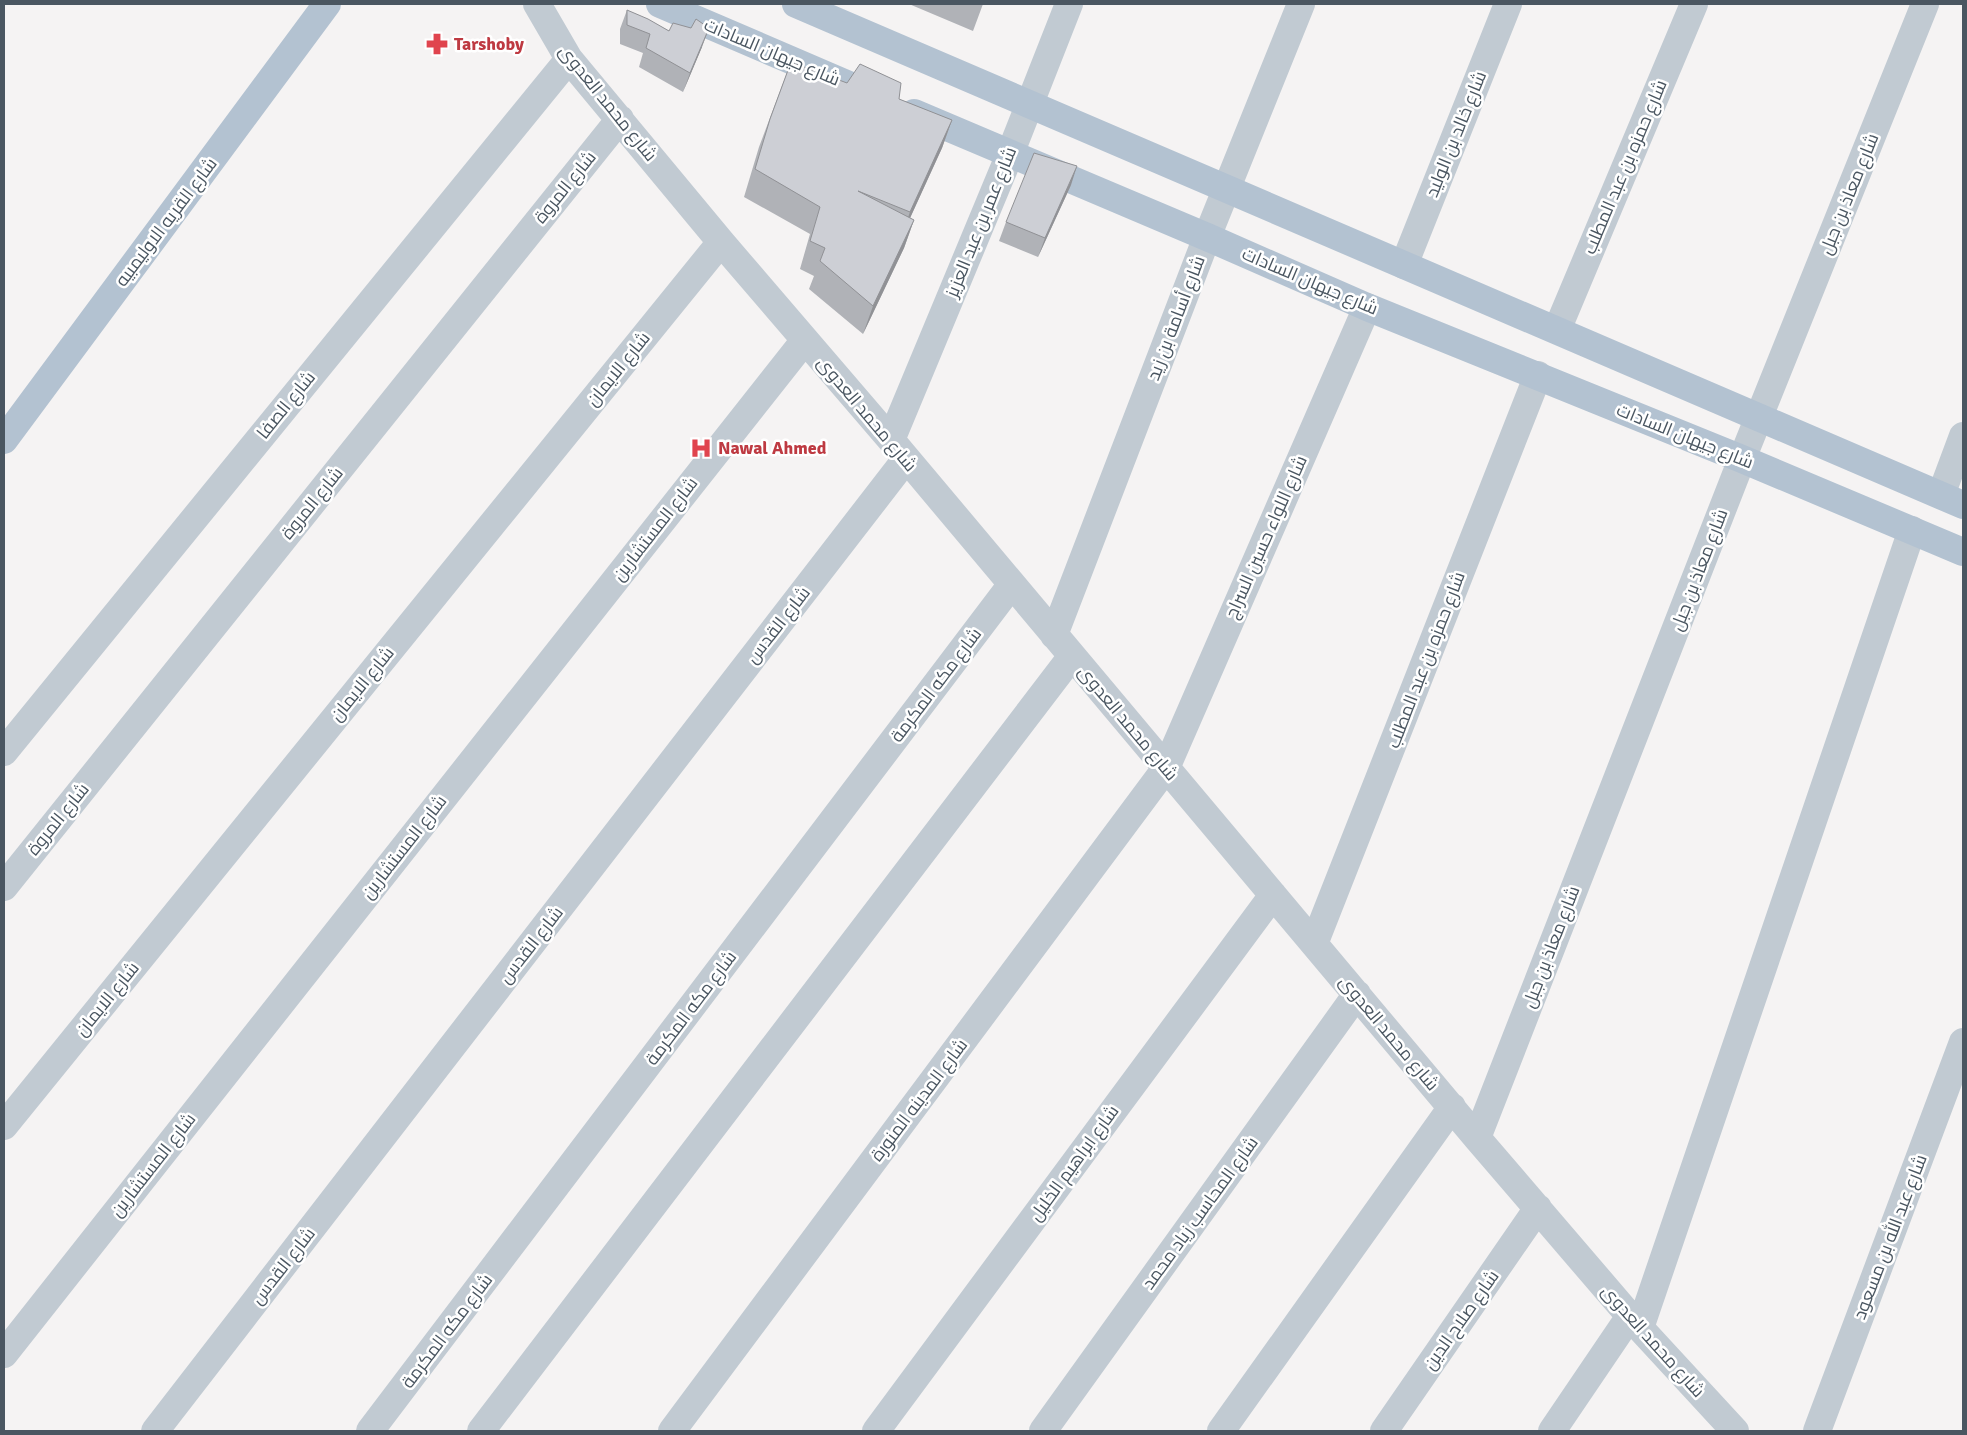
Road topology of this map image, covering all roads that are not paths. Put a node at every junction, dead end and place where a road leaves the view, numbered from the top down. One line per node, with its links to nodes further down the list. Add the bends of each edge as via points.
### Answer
1 (327, 4): 24 (main road, شارع القريه الاوليمبيه)
2 (538, 4): 10 (street, شارع محمد العدوى)
3 (660, 4): 13 (main road, شارع جيهان السادات)
4 (796, 4): 11 (main road)
5 (1069, 4): 11 (street, شارع عمر بن عبد العزيز)
6 (1301, 4): 14 (street, شارع أسامة بن زيد)
7 (1508, 4): 17 (street, شارع خالد بن الوليد)
8 (1694, 4): 19 (street, شارع حمزه بن عبد المطلب)
9 (1925, 4): 22 (street, شارع معاذ بن جبل)
10 (569, 59): 12 (street, شارع محمد العدوى); 33 (street, شارع الصفا)
11 (1029, 103): 13 (street, شارع عمر بن عبد العزيز); 14 (main road)
12 (620, 119): 16 (street, شارع محمد العدوى); 35 (street, شارع المروة)
13 (1010, 154): 15 (main road, شارع جيهان السادات); 25 (street, شارع عمر بن عبد العزيز)
14 (1227, 188): 15 (street, شارع أسامة بن زيد); 17 (main road)
15 (1207, 236): 18 (main road, شارع جيهان السادات); 31 (street, شارع أسامة بن زيد)
16 (721, 242): 20 (street, شارع محمد العدوى); 41 (street, شارع الايمان)
17 (1404, 265): 19 (main road)
18 (1367, 307): 21 (main road, شارع جيهان السادات); 34 (street, شارع اللواء حسين السراج)
19 (1557, 330): 22 (main road)
20 (805, 340): 25 (street, شارع محمد العدوى); 45 (street, شارع المستشارين)
21 (1538, 375): 26 (main road, شارع جيهان السادات); 37 (street, شارع حمزه بن عبد المطلب)
22 (1759, 417): 26 (street, شارع معاذ بن جبل); 27 (main road)
23 (1963, 436): 27 (street)
24 (4, 440)
25 (898, 450): 30 (street, شارع محمد العدوى); 46 (street, شارع القدس)
26 (1742, 459): 28 (main road, شارع جيهان السادات); 42 (street, شارع معاذ بن جبل)
27 (1952, 500)
28 (1912, 530): 29 (main road, شارع جيهان السادات); 44 (street)
29 (1963, 552)
30 (1012, 584): 31 (street, شارع محمد العدوى); 47 (street, شارع مكه المكرمة)
31 (1054, 635): 32 (street, شارع محمد العدوى)
32 (1072, 656): 34 (street, شارع محمد العدوى); 48 (street)
33 (4, 752)
34 (1166, 768): 36 (street, شارع محمد العدوى); 49 (street, شارع المدينه المنورة)
35 (4, 887)
36 (1273, 895): 37 (street, شارع محمد العدوى); 50 (street, شارع ابراهيم الخليل)
37 (1314, 944): 38 (street, شارع محمد العدوى)
38 (1357, 994): 40 (street, شارع محمد العدوى); 51 (street, شارع المحاسب زياد محمد)
39 (1963, 1042): 56 (street, شارع عبد الله بن مسعود)
40 (1452, 1108): 42 (street, شارع محمد العدوى); 52 (street)
41 (4, 1126)
42 (1477, 1138): 43 (street, شارع محمد العدوى)
43 (1538, 1208): 44 (street, شارع محمد العدوى); 53 (street, شارع صلاح الدين)
44 (1635, 1322): 54 (street); 55 (street, شارع محمد العدوى)
45 (4, 1354)
46 (155, 1431)
47 (370, 1431)
48 (481, 1431)
49 (672, 1431)
50 (876, 1431)
51 (1043, 1431)
52 (1221, 1431)
53 (1384, 1431)
54 (1552, 1431)
55 (1735, 1431)
56 (1817, 1431)

